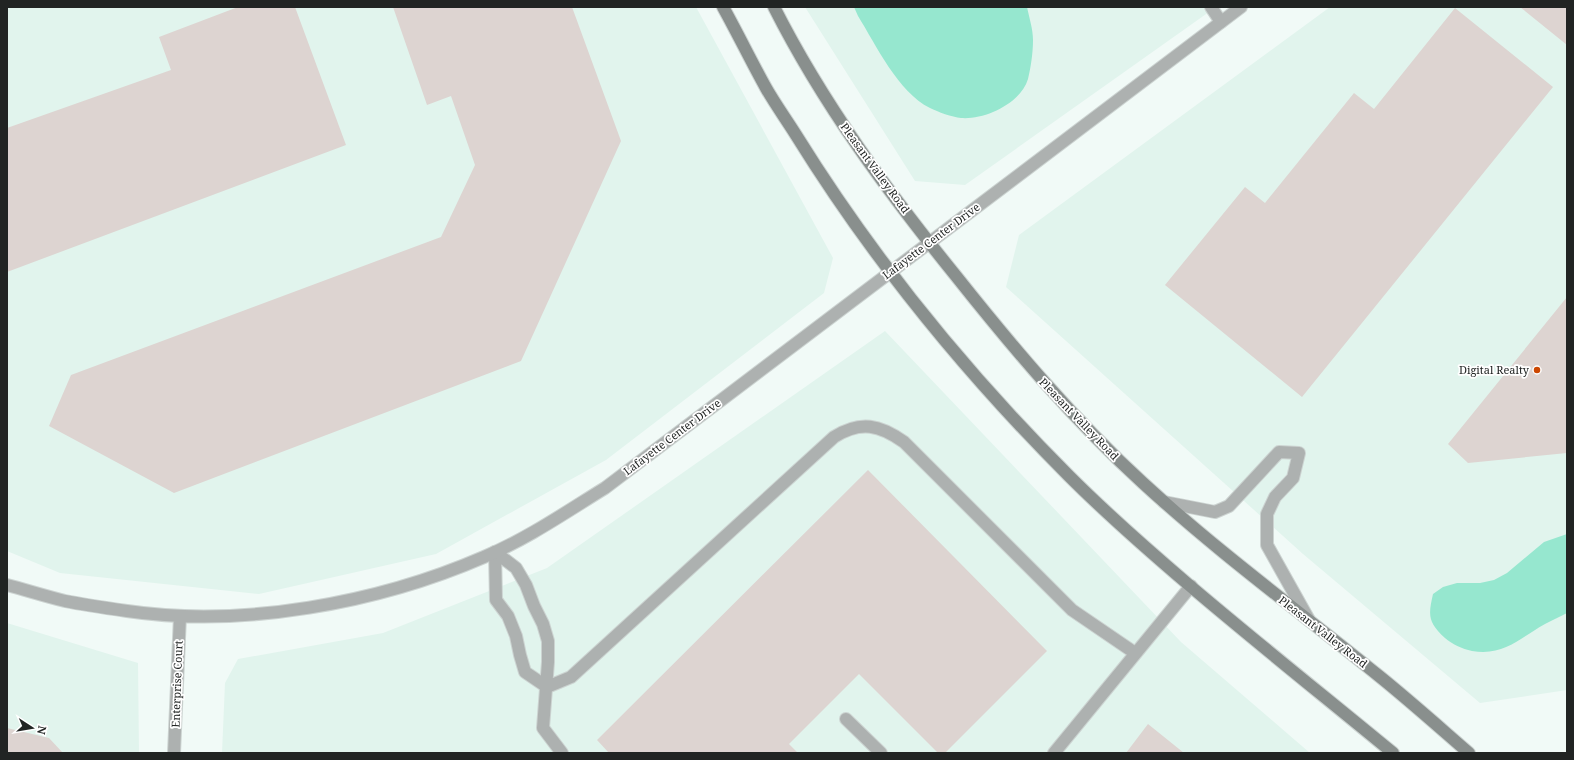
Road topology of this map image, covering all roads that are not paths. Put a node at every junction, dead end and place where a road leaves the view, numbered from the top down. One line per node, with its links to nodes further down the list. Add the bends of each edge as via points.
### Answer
1 (723, 7): 7 (main road, via 767,89 816,168)
2 (774, 7): 6 (main road, Pleasant Valley Road, via 828,102)
3 (1211, 7): 5 (street)
4 (1241, 7): 5 (street, Lafayette Center Drive)
5 (1222, 22): 6 (street, Lafayette Center Drive)
6 (929, 242): 7 (street, Lafayette Center Drive); 8 (main road, Pleasant Valley Road, via 1042,381 1087,430)
7 (889, 272): 9 (street, Lafayette Center Drive, via 605,488 535,531); 11 (main road, via 1012,417 1076,483)
8 (1164, 502): 13 (main road, Pleasant Valley Road); 13 (street, via 1215,512 1229,506 1279,452 1299,453 1292,478 1275,497 1267,514 1267,545)
9 (494, 552): 12 (street, Lafayette Center Drive, via 434,577 380,593 297,610 242,615); 15 (street, via 516,568 543,624 548,641); 15 (street, via 496,600 508,616 525,672)
10 (7, 585): 12 (street, Lafayette Center Drive, via 65,601 128,612)
11 (1191, 586): 14 (street); 21 (main road)
12 (180, 616): 17 (street, Enterprise Court)
13 (1310, 622): 22 (main road, Pleasant Valley Road, via 1380,677)
14 (1136, 654): 15 (street, via 1072,610 904,442 883,429 862,426 834,437 571,677); 20 (street)
15 (547, 687): 18 (street, via 543,728)
16 (846, 719): 19 (street)
17 (174, 753)
18 (562, 753)
19 (881, 753)
20 (1054, 753)
21 (1394, 753)
22 (1469, 753)

